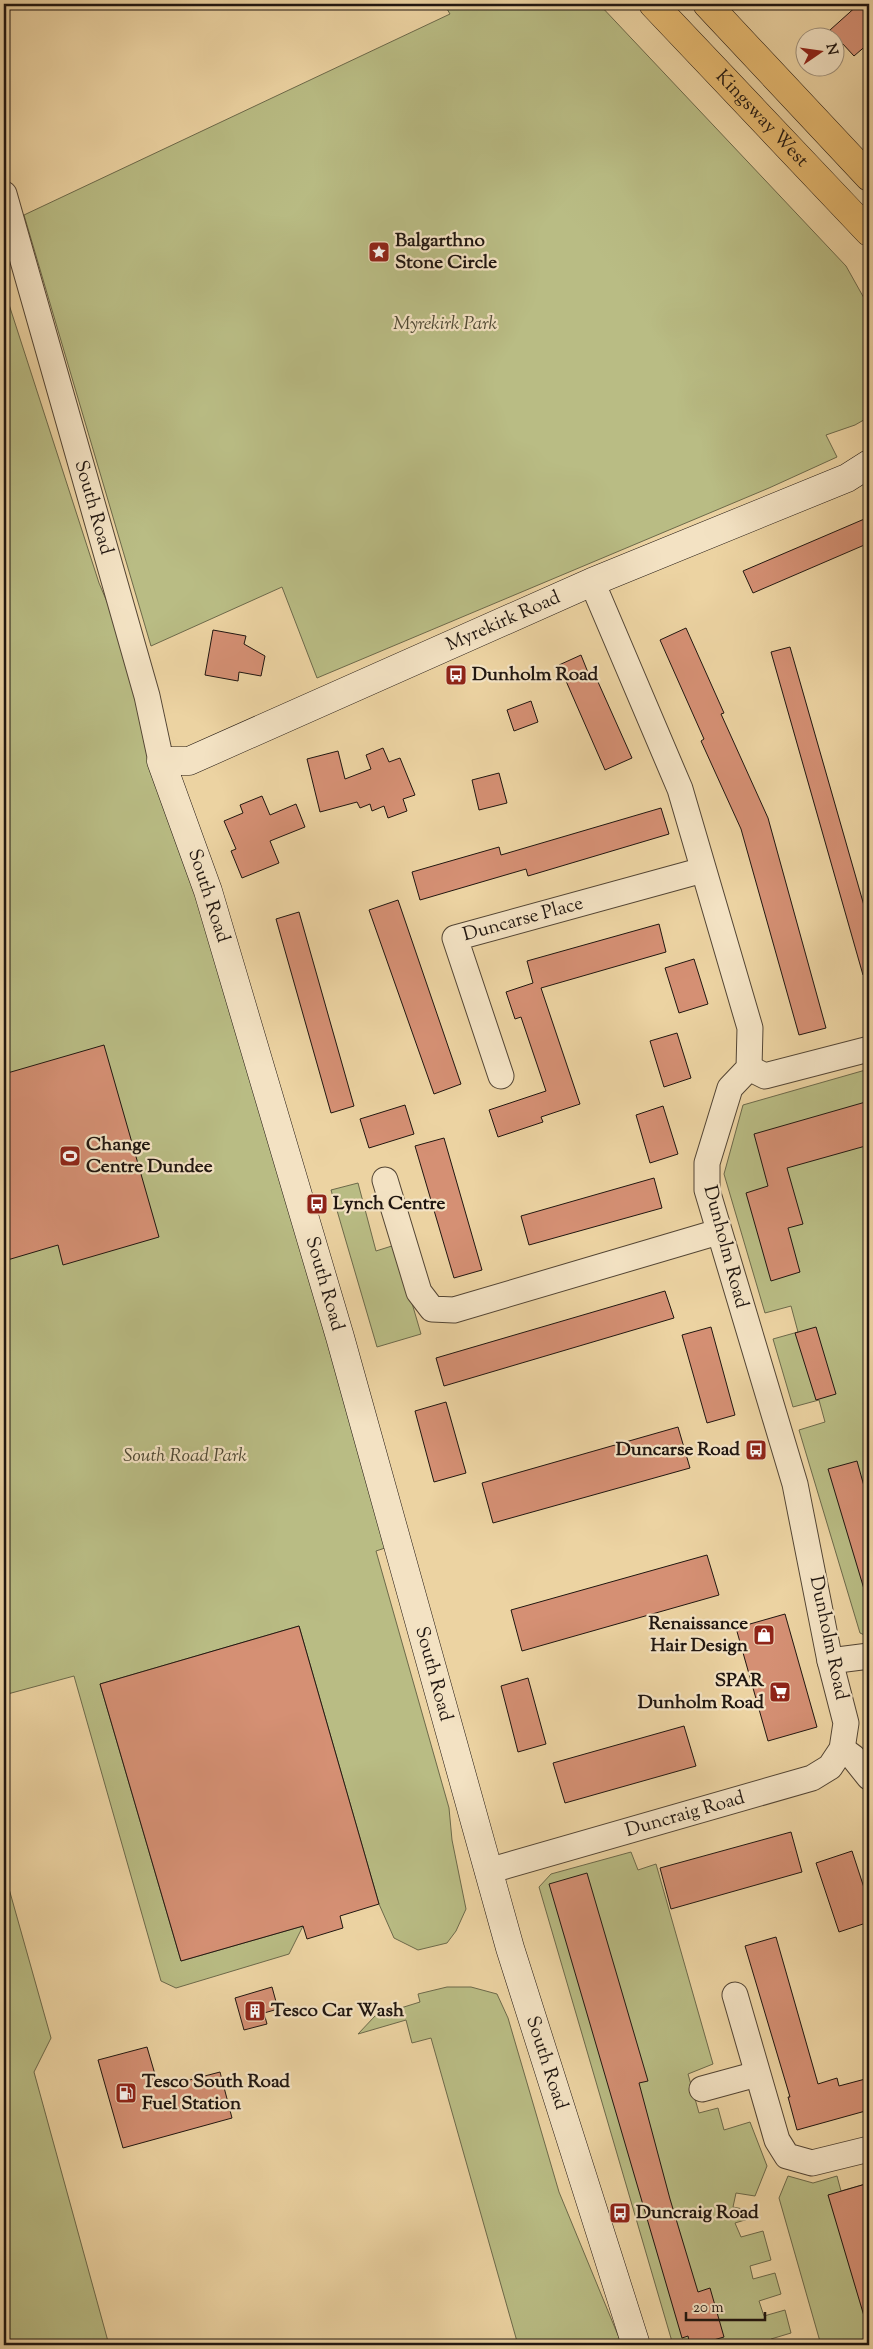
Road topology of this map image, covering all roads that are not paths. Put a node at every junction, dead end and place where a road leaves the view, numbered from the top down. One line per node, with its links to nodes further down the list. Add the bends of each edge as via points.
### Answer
1 (653, 4): 5 (highway, Kingsway West)
2 (707, 4): 3 (highway, Kingsway West)
3 (869, 177)
4 (4, 194): 8 (street, South Road, via 147,696)
5 (869, 232)
6 (862, 473): 7 (street, Myrekirk Road)
7 (592, 582): 8 (street, Myrekirk Road, via 189,761); 9 (street, via 680,789)
8 (161, 761): 19 (street, South Road, via 208,891 340,1337)
9 (703, 870): 11 (street, via 750,1028); 12 (street, Duncarse Place, via 455,938)
10 (869, 1049): 11 (street, via 765,1076)
11 (749, 1068): 14 (street, Dunholm Road, via 730,1088 707,1164 707,1190)
12 (501, 1076)
13 (385, 1180): 14 (street, via 419,1292 432,1309 454,1310)
14 (718, 1232): 16 (street, Dunholm Road, via 795,1484)
15 (869, 1656): 16 (street)
16 (830, 1661): 17 (street, Dunholm Road, via 846,1723)
17 (842, 1749): 18 (street); 19 (street, Duncraig Road, via 830,1767 812,1778)
18 (869, 1777)
19 (488, 1871): 24 (street, South Road)
20 (735, 1995): 21 (street)
21 (757, 2074): 22 (street); 23 (street, via 776,2140 787,2156 812,2163)
22 (702, 2089)
23 (869, 2148)
24 (636, 2345)

